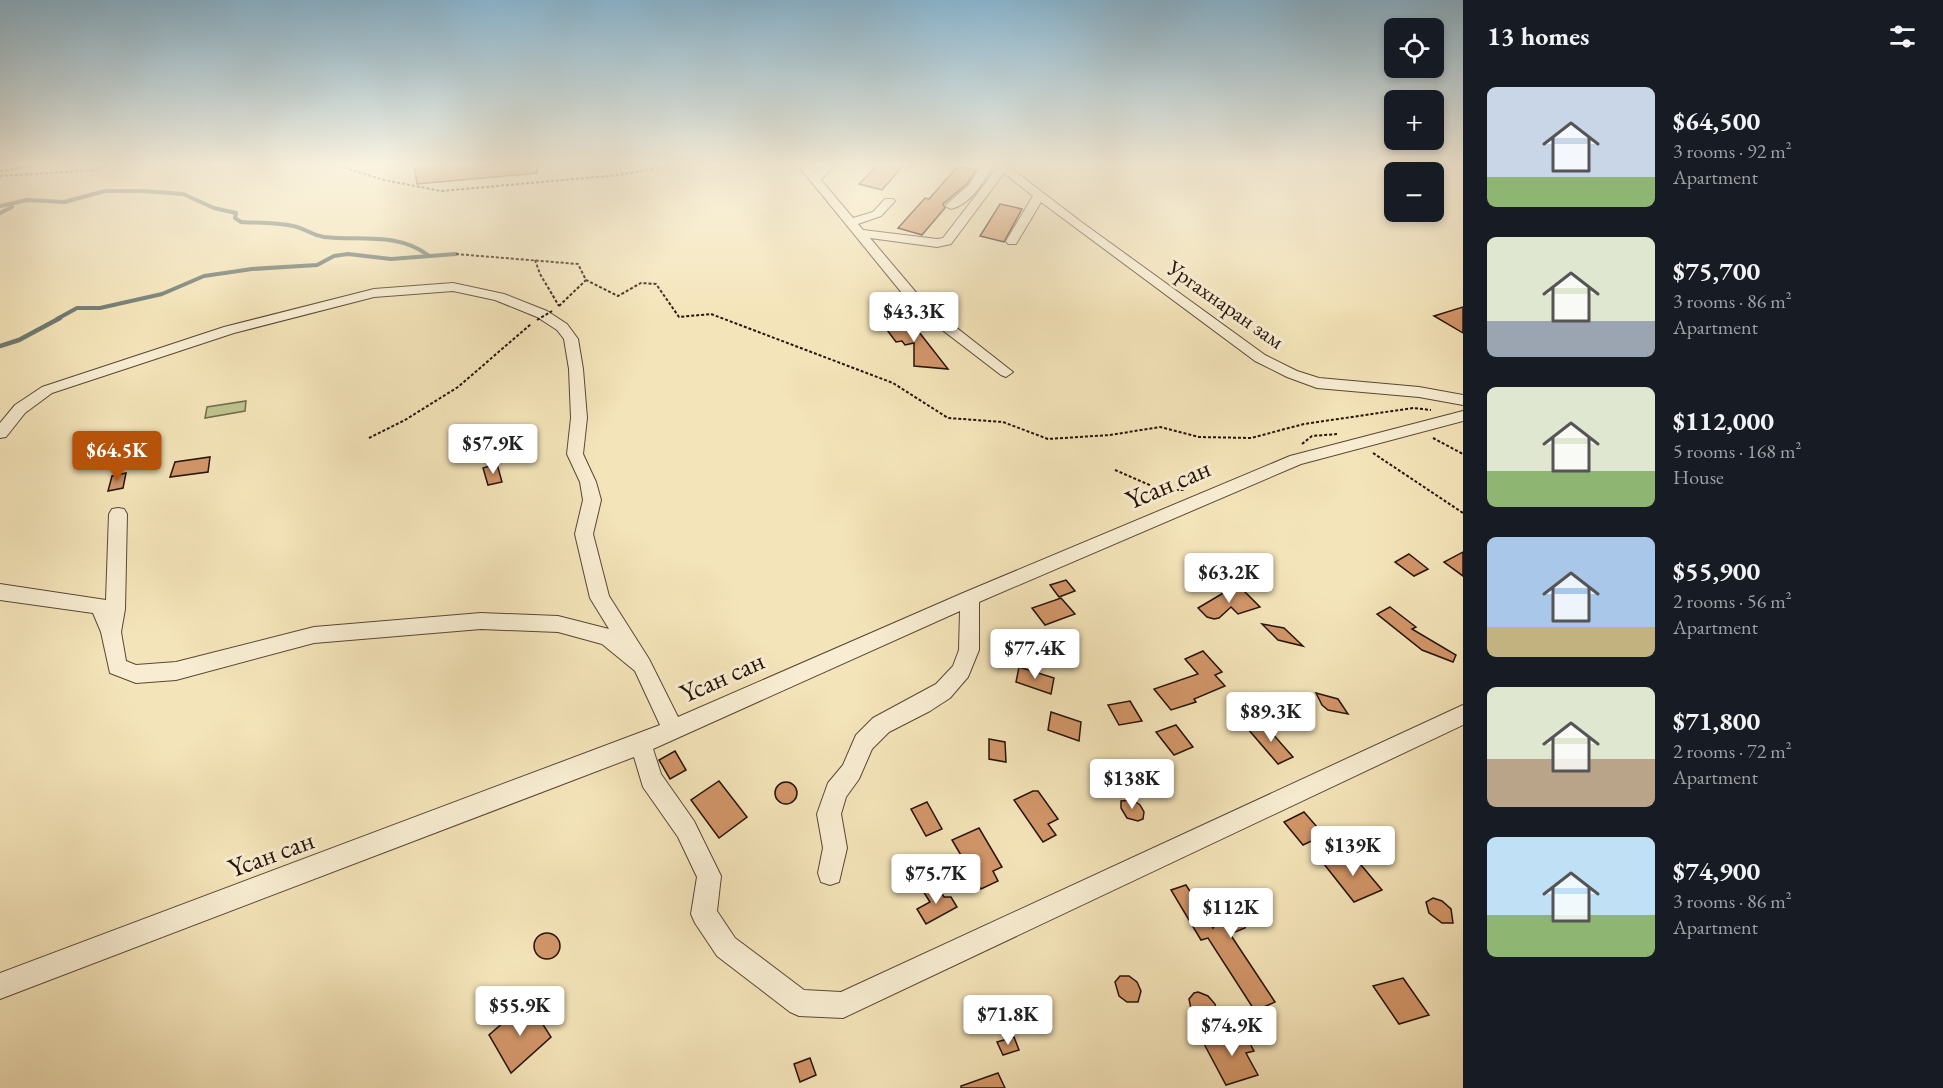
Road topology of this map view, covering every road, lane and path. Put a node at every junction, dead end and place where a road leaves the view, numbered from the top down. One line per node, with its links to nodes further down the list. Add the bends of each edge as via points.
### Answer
1 (843, 214): 6 (street)
2 (877, 214): 6 (street)
3 (966, 214): 6 (street, via 947,242)
4 (1028, 214): 7 (street)
5 (1064, 214): 13 (street, Ургахнаран зам, via 1260,358 1292,374 1317,383)
6 (855, 228): 12 (street, via 920,306)
7 (1012, 241)
8 (456, 254): 10 (path, via 578,264)
9 (536, 260): 11 (path)
10 (586, 280): 11 (path); 14 (path, via 618,296 641,283 656,284 678,317 711,314 893,383 948,418 1003,422 1047,439 1160,428 1199,437 1251,438 1304,424 1413,408)
11 (559, 306): 18 (path, bridge, via 458,387)
12 (1006, 372)
13 (1463, 400)
14 (1433, 411)
15 (1463, 416): 16 (street, Үсан сан)
16 (1416, 429): 19 (street, Үсан сан); 20 (path)
17 (0, 433): 28 (street, via 20,409 47,390 230,330 374,293 453,287 499,297 542,314 562,327 571,339 579,418 575,454 592,500 584,534 600,598)
18 (369, 438)
19 (1359, 444): 22 (street, Үсан сан, via 1296,460); 23 (path)
20 (1463, 454)
21 (1115, 470): 22 (path, via 1161,490)
22 (1226, 490): 26 (street, Үсан сан)
23 (1463, 513)
24 (118, 514): 27 (street)
25 (0, 592): 27 (street, via 99,606)
26 (970, 598): 30 (street, Үсан сан); 32 (street, via 969,650 961,671 943,691 880,725 864,742 851,772 836,791 829,814 835,848)
27 (111, 632): 28 (street, via 117,667 136,674 176,671 314,635 481,621 558,624 608,637)
28 (642, 665): 30 (street)
29 (1463, 715): 31 (street, via 843,1005 799,1003 726,947 705,914 709,876 686,829 651,779)
30 (673, 730): 31 (street, Үсан сан)
31 (641, 744): 33 (street, Үсан сан)
32 (830, 873)
33 (0, 986)

